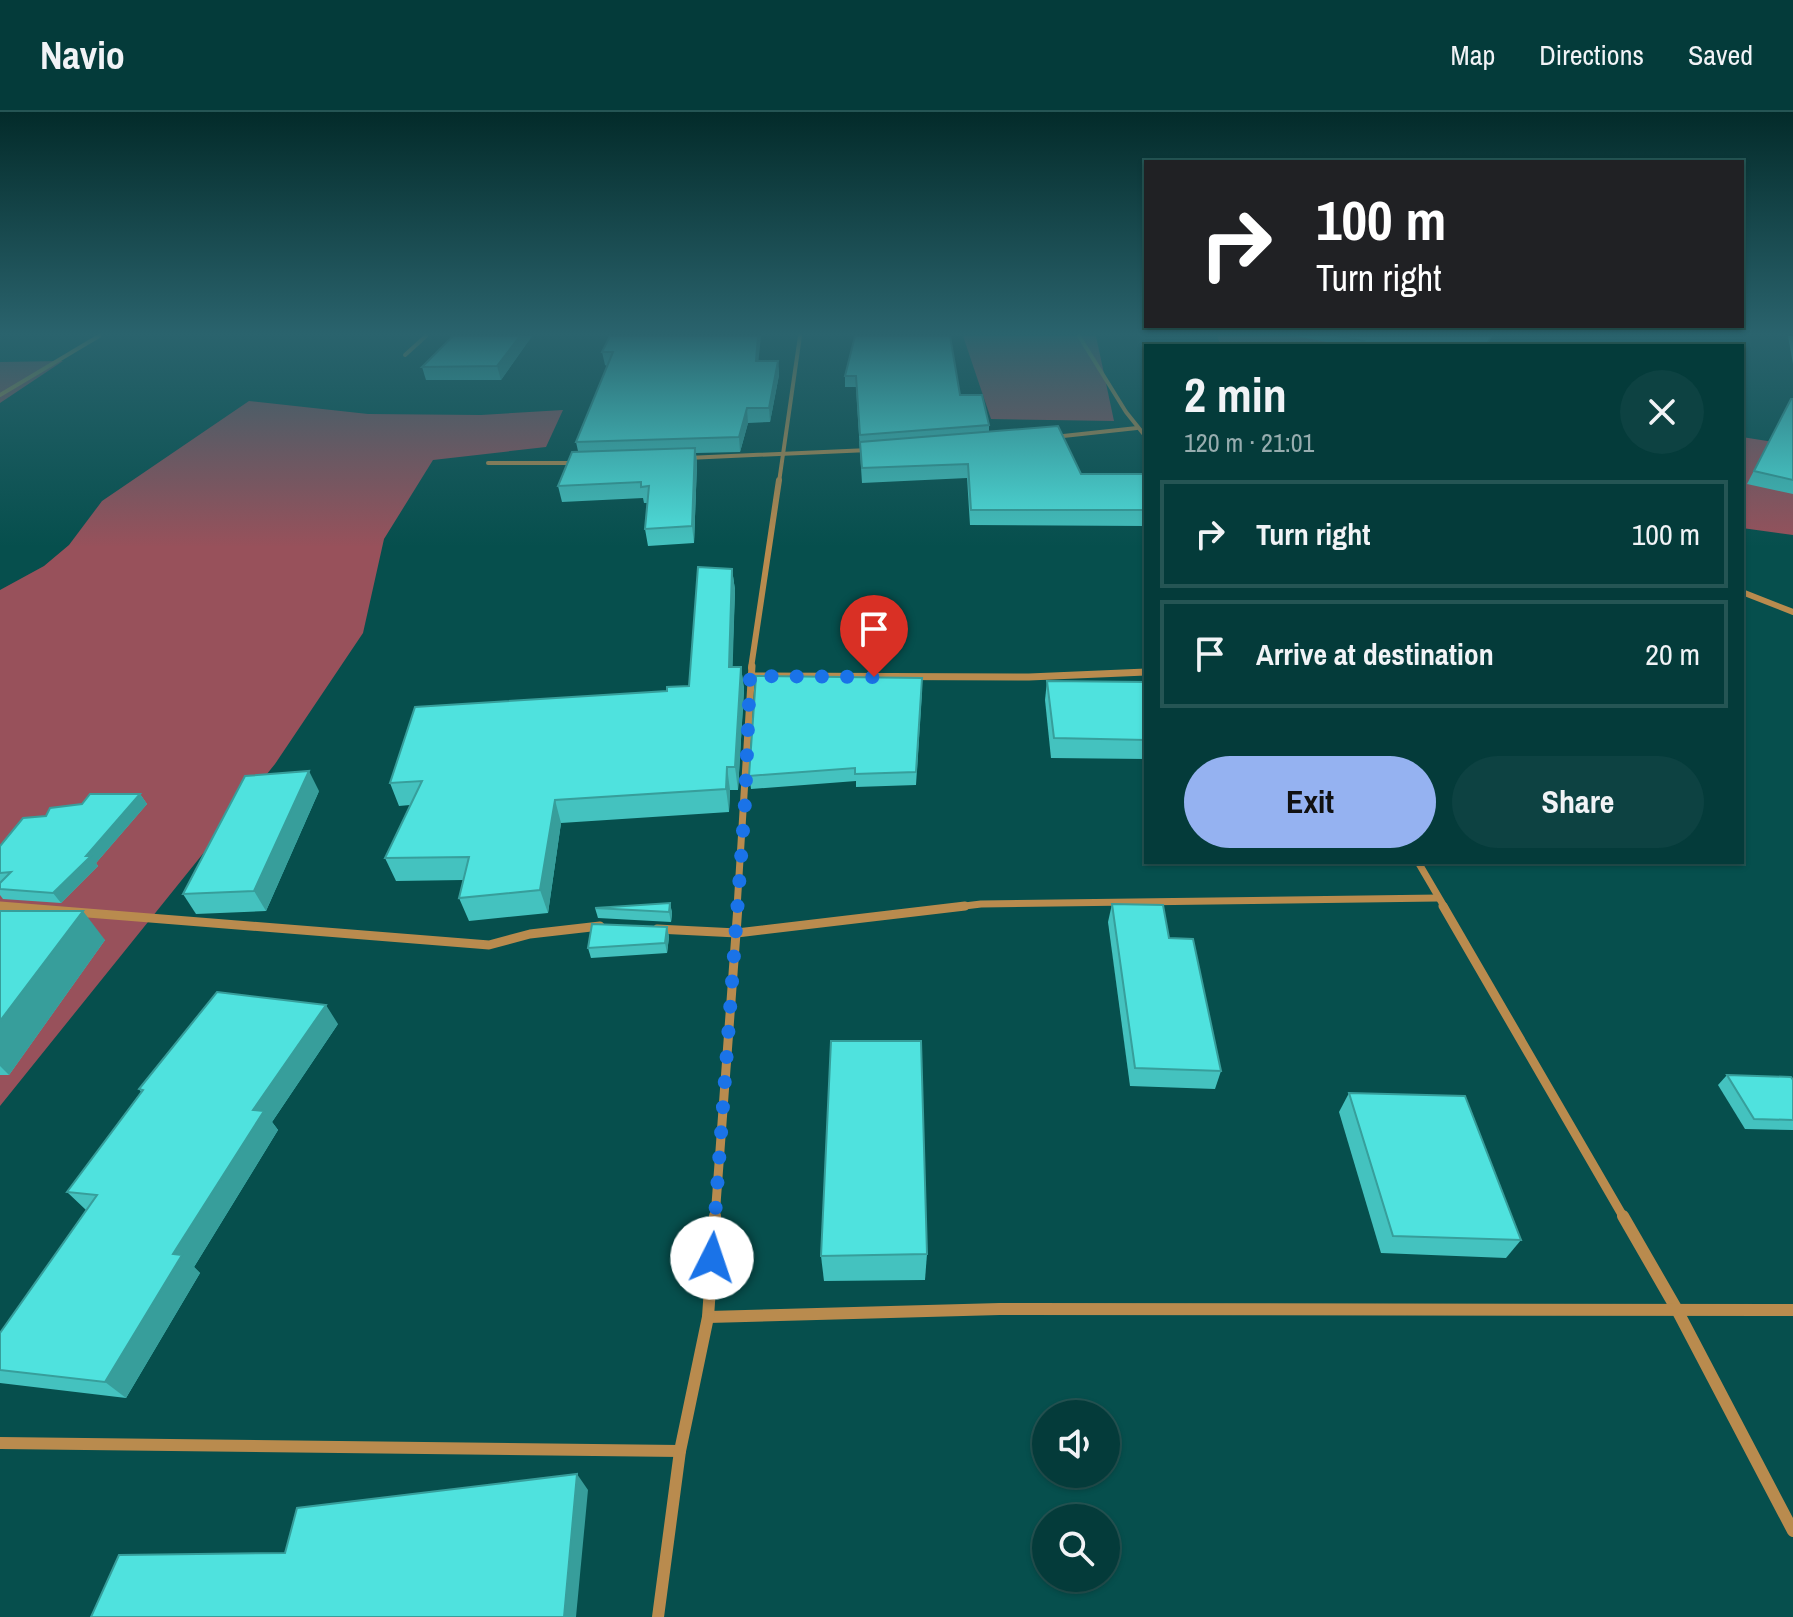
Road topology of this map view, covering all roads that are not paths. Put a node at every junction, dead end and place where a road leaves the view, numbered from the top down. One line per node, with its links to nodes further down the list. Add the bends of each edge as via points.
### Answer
1 (790, 406): 7 (street)
2 (1123, 406): 3 (street)
3 (1137, 428): 4 (street); 5 (street)
4 (1144, 435)
5 (1046, 438)
6 (877, 450): 7 (street)
7 (783, 453): 8 (street); 14 (street)
8 (677, 459)
9 (488, 463): 10 (street)
10 (585, 463)
11 (1744, 593): 12 (street)
12 (1793, 612)
13 (1144, 672): 14 (street)
14 (750, 676): 20 (street)
15 (1419, 864): 16 (street)
16 (1438, 898): 20 (street, via 981,904); 21 (street)
17 (0, 906): 18 (street, via 489,945 530,934)
18 (615, 926)
19 (643, 928): 20 (street)
20 (737, 933): 23 (street)
21 (1676, 1308): 22 (street); 23 (street, via 1000,1309); 26 (street)
22 (1793, 1310)
23 (708, 1317): 25 (street)
24 (0, 1443): 25 (street)
25 (680, 1451): 27 (street)
26 (1793, 1531)
27 (658, 1617)

